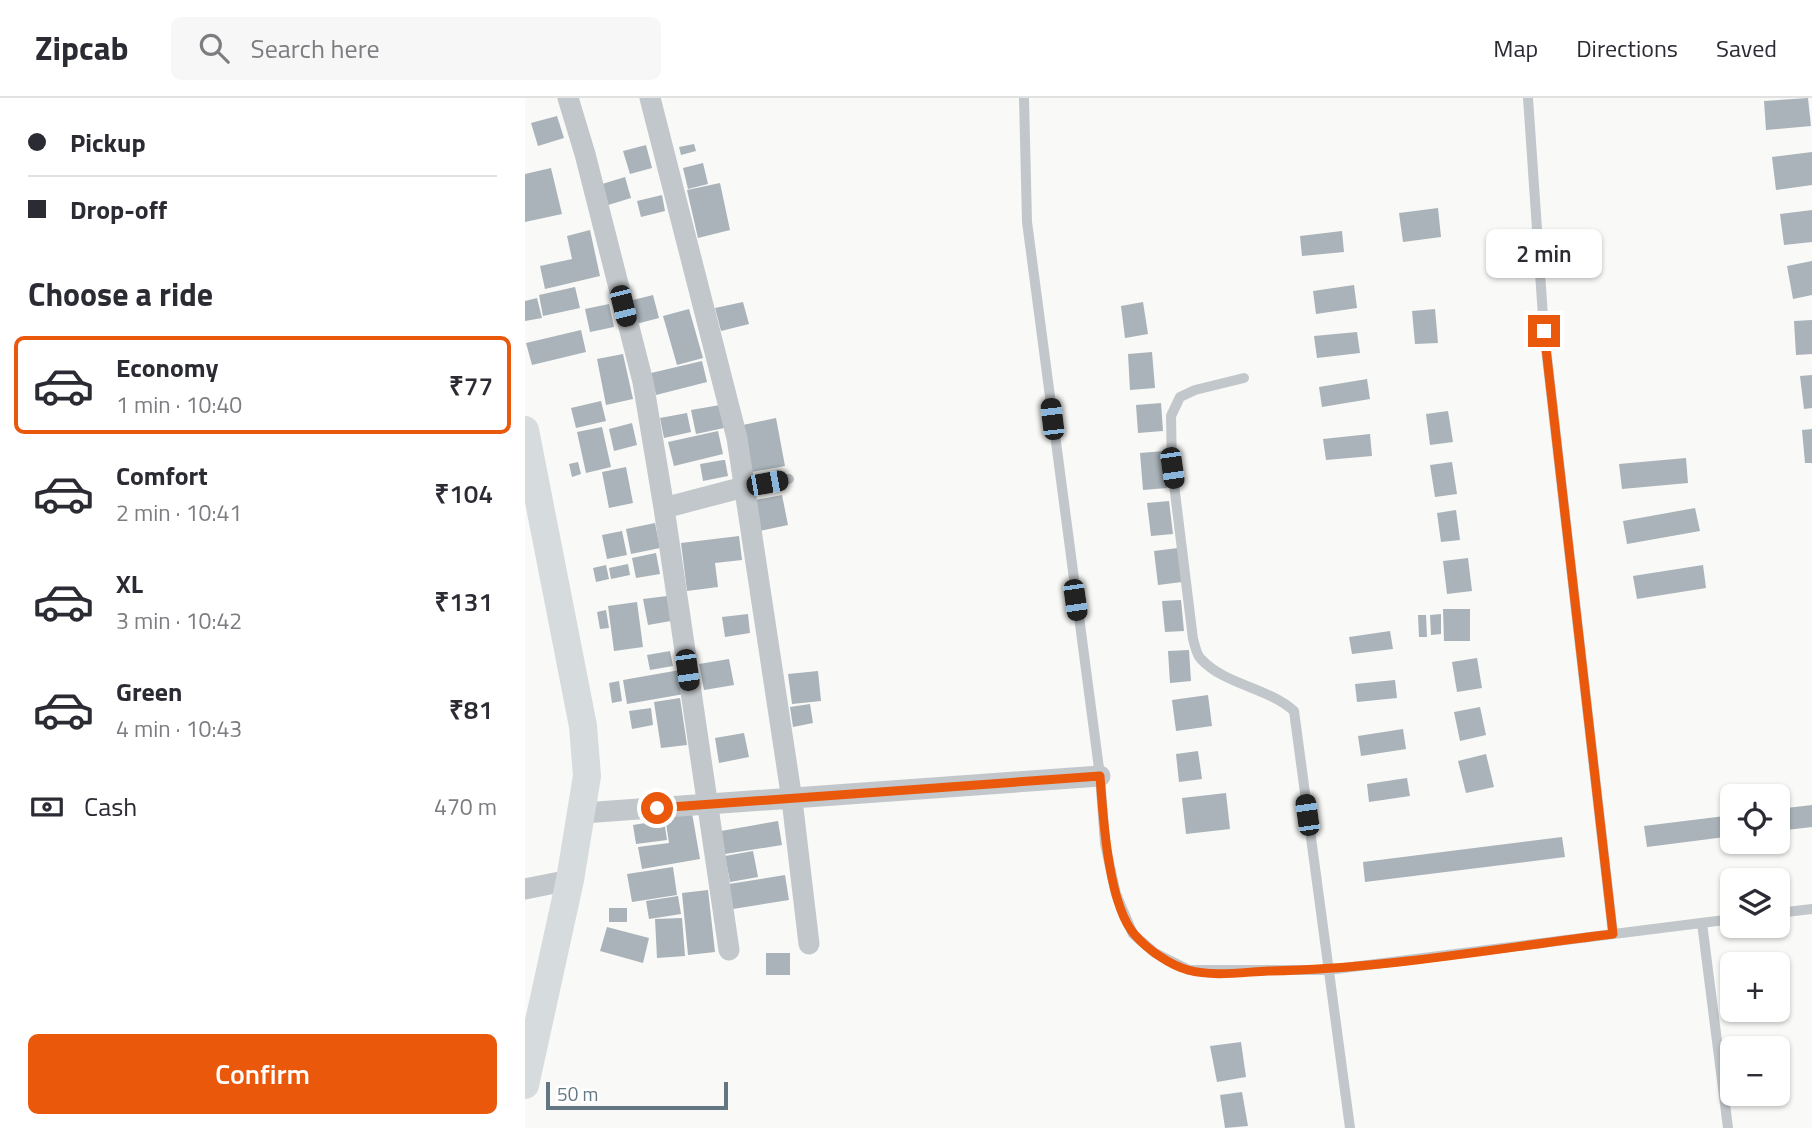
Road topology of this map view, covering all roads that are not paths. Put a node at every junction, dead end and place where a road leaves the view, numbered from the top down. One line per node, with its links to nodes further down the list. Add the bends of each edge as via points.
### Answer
1 (568, 98): 9 (street, via 643,382)
2 (650, 98): 8 (street, via 737,438)
3 (1024, 98): 10 (lane, via 1027,222)
4 (1528, 98): 20 (lane, via 1544,331)
5 (1244, 378): 23 (lane, via 1180,397 1171,416 1172,468 1193,639 1198,657 1215,670 1279,698 1294,711)
6 (525, 430): 13 (main road, via 583,726 587,776)
7 (789, 479): 8 (lane)
8 (744, 487): 9 (street); 11 (street)
9 (664, 508): 12 (street)
10 (1100, 776): 11 (street); 23 (lane, via 1105,844 1116,894 1133,934 1155,953 1189,970)
11 (792, 800): 12 (street); 21 (street)
12 (706, 804): 13 (street); 22 (street)
13 (583, 813): 14 (main road)
14 (570, 880): 15 (street); 24 (main road)
15 (525, 889)
16 (1812, 909): 17 (lane)
17 (1790, 912)
18 (1720, 921): 19 (lane)
19 (1702, 923): 20 (lane); 26 (lane)
20 (1613, 934): 23 (lane)
21 (809, 944)
22 (729, 950)
23 (1328, 970): 25 (lane)
24 (525, 1086)
25 (1350, 1128)
26 (1728, 1128)

